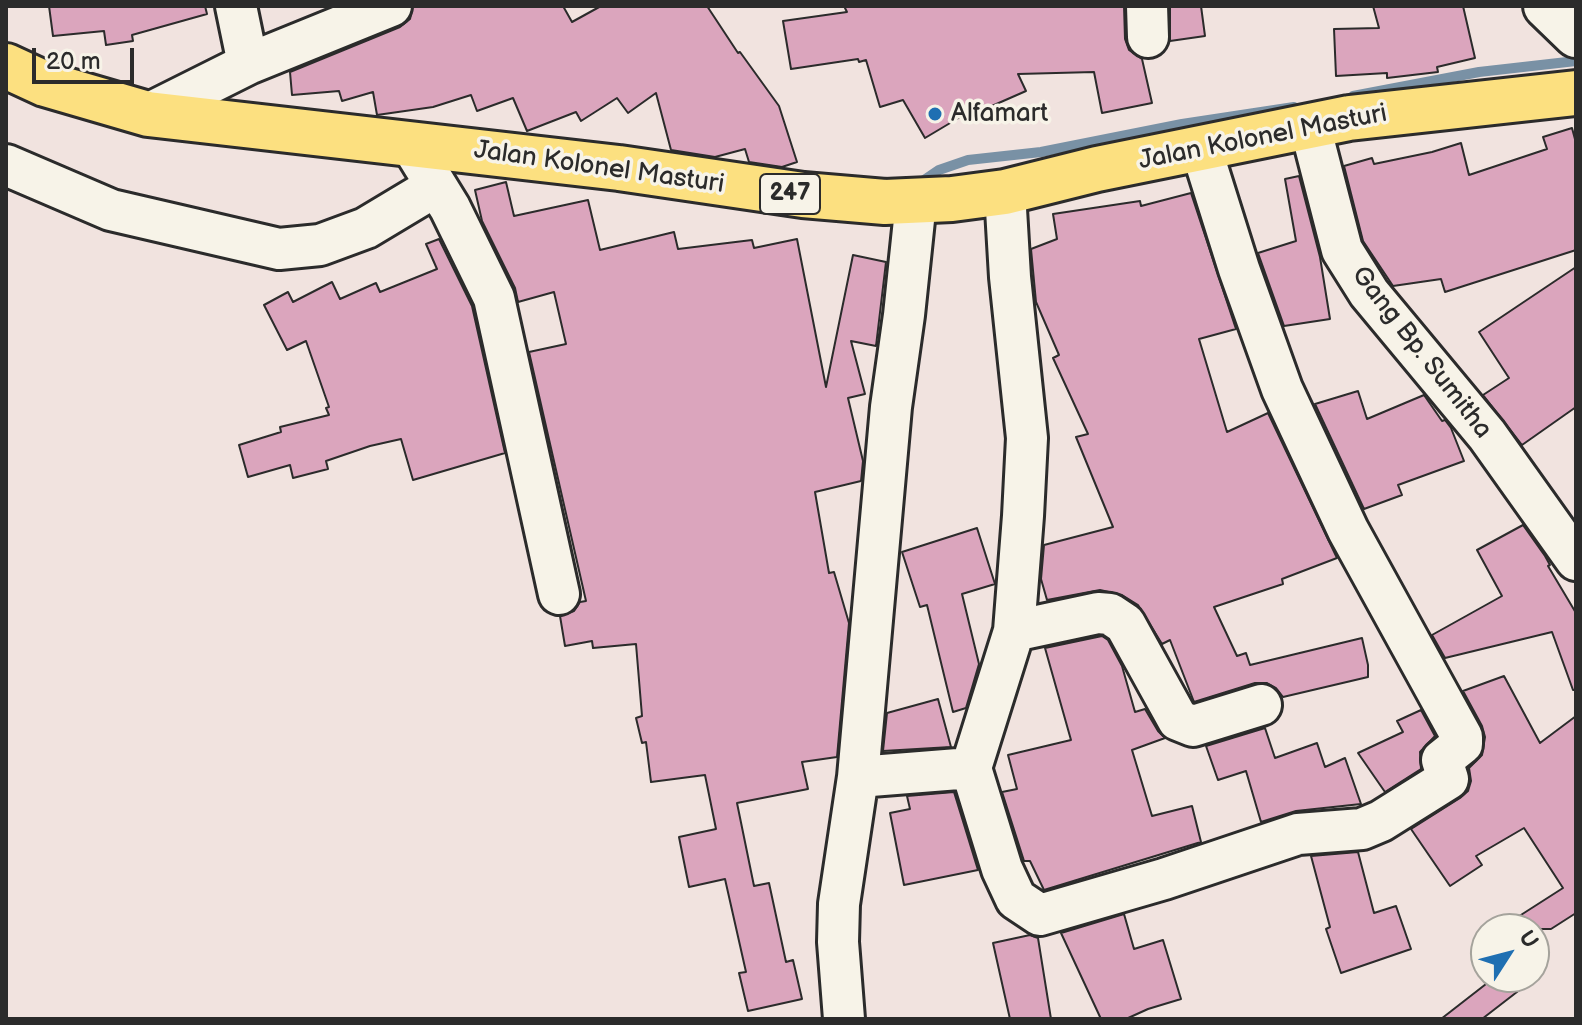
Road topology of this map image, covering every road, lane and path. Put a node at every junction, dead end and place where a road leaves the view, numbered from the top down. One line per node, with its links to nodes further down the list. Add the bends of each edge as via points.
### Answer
1 (236, 6): 5 (street)
2 (391, 6): 5 (street)
3 (1546, 6): 4 (street)
4 (1576, 35)
5 (248, 64): 8 (street)
6 (6, 66): 8 (main road, Jalan Kolonel Masturi / 247, via 45,84)
7 (1576, 93): 9 (main road, Jalan Kolonel Masturi / 247)
8 (148, 114): 10 (main road, Jalan Kolonel Masturi / 247)
9 (1310, 126): 11 (main road, Jalan Kolonel Masturi / 247); 16 (street, Gang Bp. Sumitha, via 1342,250 1369,293 1487,435)
10 (410, 143): 13 (street); 15 (main road, Jalan Kolonel Masturi / 247, via 803,195)
11 (1201, 148): 14 (main road, Jalan Kolonel Masturi / 247); 20 (street, via 1282,389 1348,530 1455,722 1462,744 1442,760 1448,779 1362,829 1298,834 1040,915 1016,899)
12 (6, 165): 13 (street, via 111,210 279,249 320,245 366,228)
13 (436, 186): 17 (street, via 494,298)
14 (1005, 192): 15 (main road, Jalan Kolonel Masturi / 247); 18 (street, via 1027,438)
15 (916, 201): 21 (street, via 891,407)
16 (1576, 560)
17 (559, 594)
18 (1014, 631): 19 (street, via 1110,614 1125,624 1178,720 1193,726); 20 (street)
19 (1261, 705)
20 (971, 768): 21 (street)
21 (858, 777): 22 (street, via 839,904)
22 (844, 1019)

